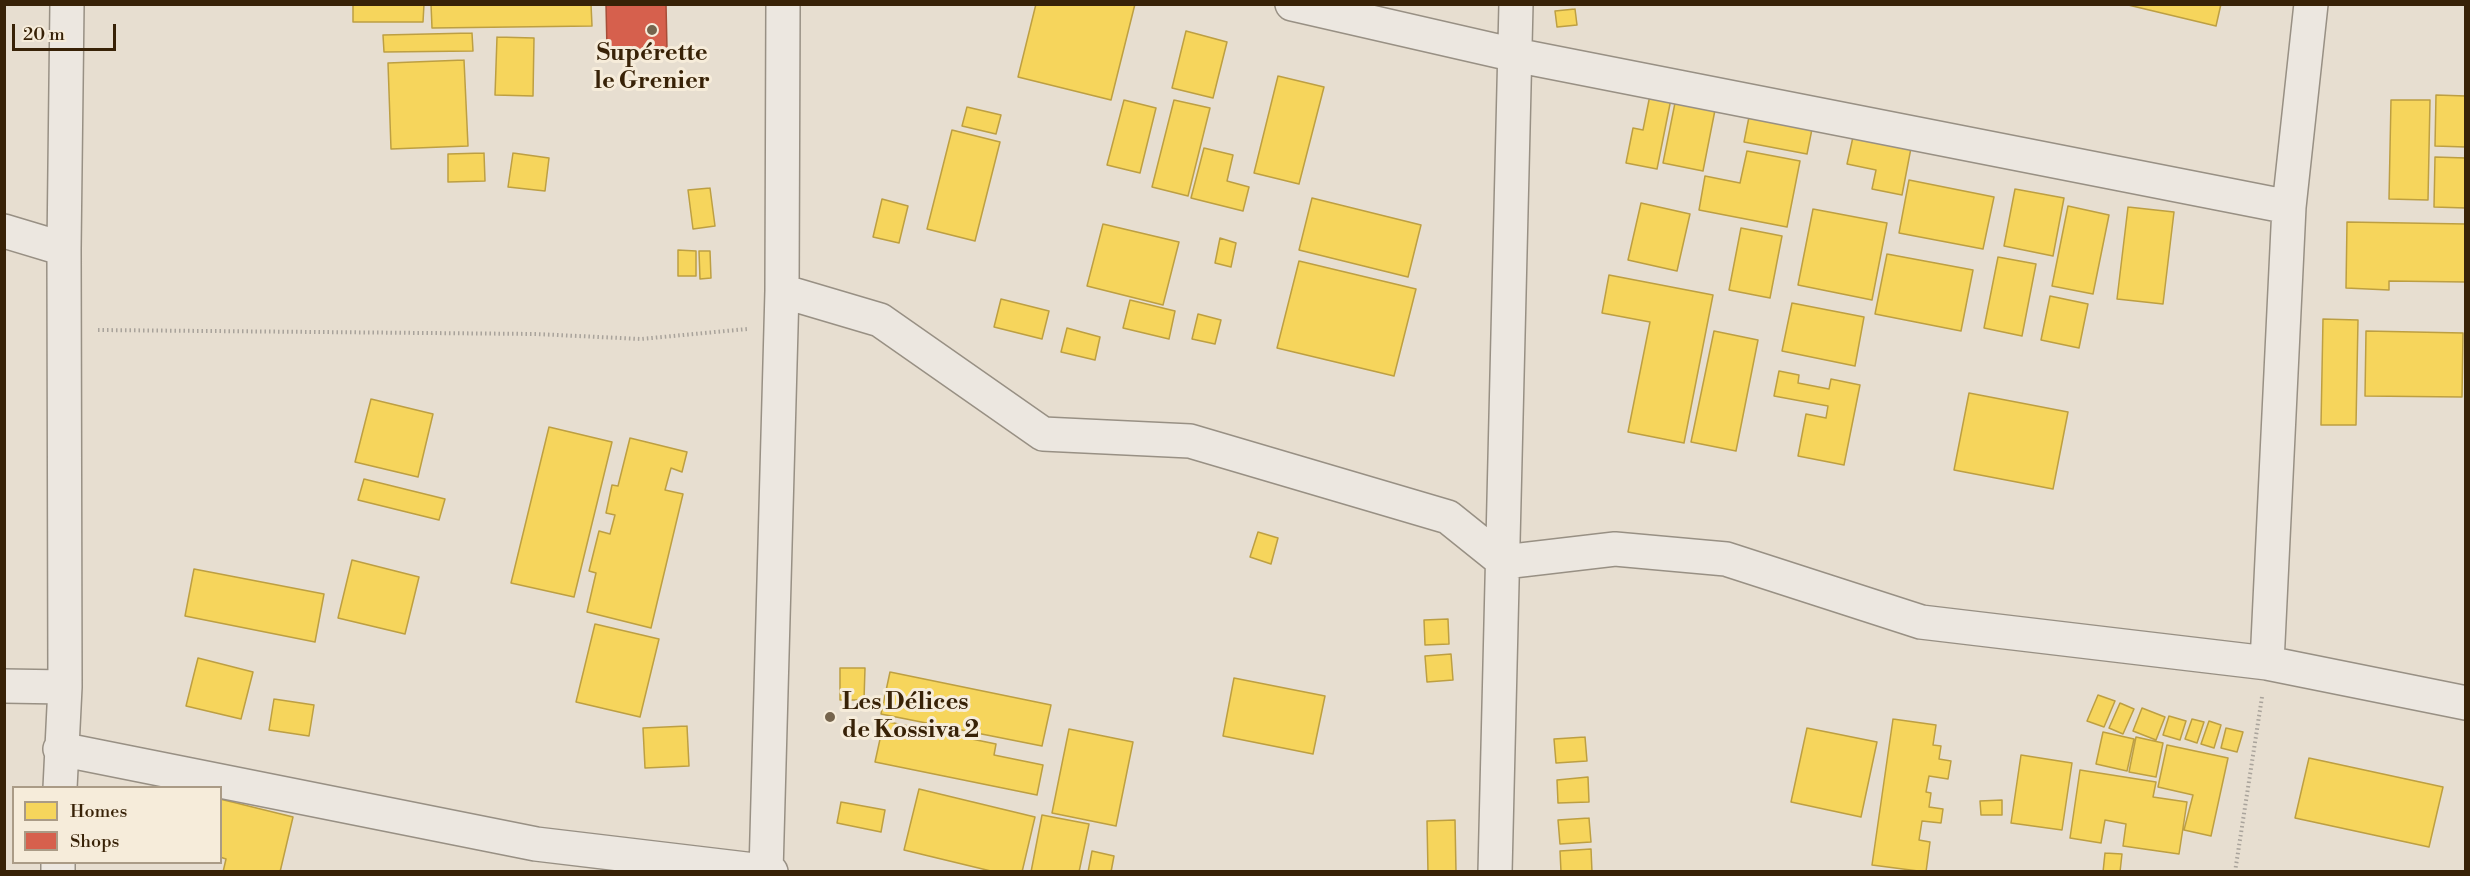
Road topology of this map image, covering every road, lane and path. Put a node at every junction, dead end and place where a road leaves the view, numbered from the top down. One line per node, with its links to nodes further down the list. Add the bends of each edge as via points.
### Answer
1 (67, 4): 9 (street)
2 (783, 4): 10 (street)
3 (1292, 4): 6 (street)
4 (1516, 4): 6 (street)
5 (2311, 4): 7 (street)
6 (1515, 56): 7 (street); 13 (street)
7 (2289, 207): 14 (street)
8 (4, 231): 9 (street)
9 (64, 249): 12 (street)
10 (782, 291): 11 (street); 13 (street, via 880,320 1044,434 1190,441 1448,517)
11 (781, 326): 12 (path, via 641,339 536,334); 20 (street)
12 (64, 330): 16 (street)
13 (1504, 562): 14 (street, via 1615,549 1726,559 1921,622); 21 (street)
14 (2268, 663): 17 (street); 22 (path)
15 (4, 686): 16 (street)
16 (65, 687): 18 (street)
17 (2466, 703)
18 (60, 749): 19 (street); 20 (street, via 536,844)
19 (60, 786)
20 (767, 871)
21 (1496, 872)
22 (2235, 872)

